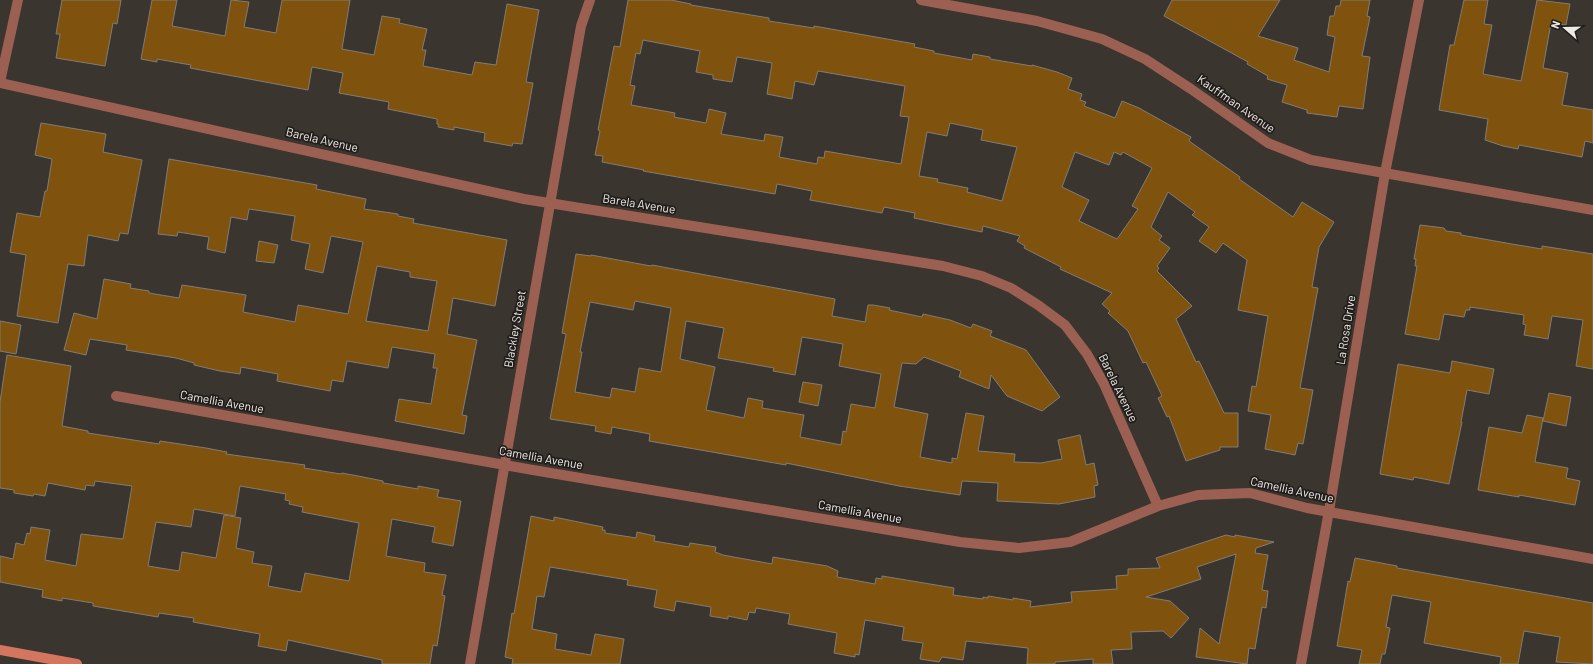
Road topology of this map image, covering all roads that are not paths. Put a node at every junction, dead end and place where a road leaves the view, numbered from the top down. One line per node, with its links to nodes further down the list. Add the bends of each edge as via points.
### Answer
1 (18, 0): 5 (street)
2 (590, 0): 7 (street, Blackley Street, via 581,26)
3 (922, 0): 6 (street, Kauffman Avenue, via 1037,21 1102,39 1145,59 1268,143 1311,160)
4 (1419, 0): 6 (street, La Rosa Drive)
5 (0, 82): 7 (street, Barela Avenue)
6 (1386, 173): 8 (street, Kauffman Avenue); 12 (street, La Rosa Drive)
7 (550, 203): 10 (street, Blackley Street); 11 (street, Barela Avenue, via 942,266 982,276 1011,288 1065,325 1087,354 1104,384)
8 (1593, 210)
9 (116, 396): 10 (street, Camellia Avenue)
10 (504, 465): 11 (street, Camellia Avenue, via 960,542 1019,548 1070,542); 16 (street, Blackley Street)
11 (1158, 506): 12 (street, Camellia Avenue, via 1198,495 1250,493)
12 (1329, 511): 13 (street, Camellia Avenue); 17 (street, La Rosa Drive)
13 (1593, 559)
14 (0, 650): 15 (main road)
15 (77, 664)
16 (470, 664)
17 (1301, 664)

